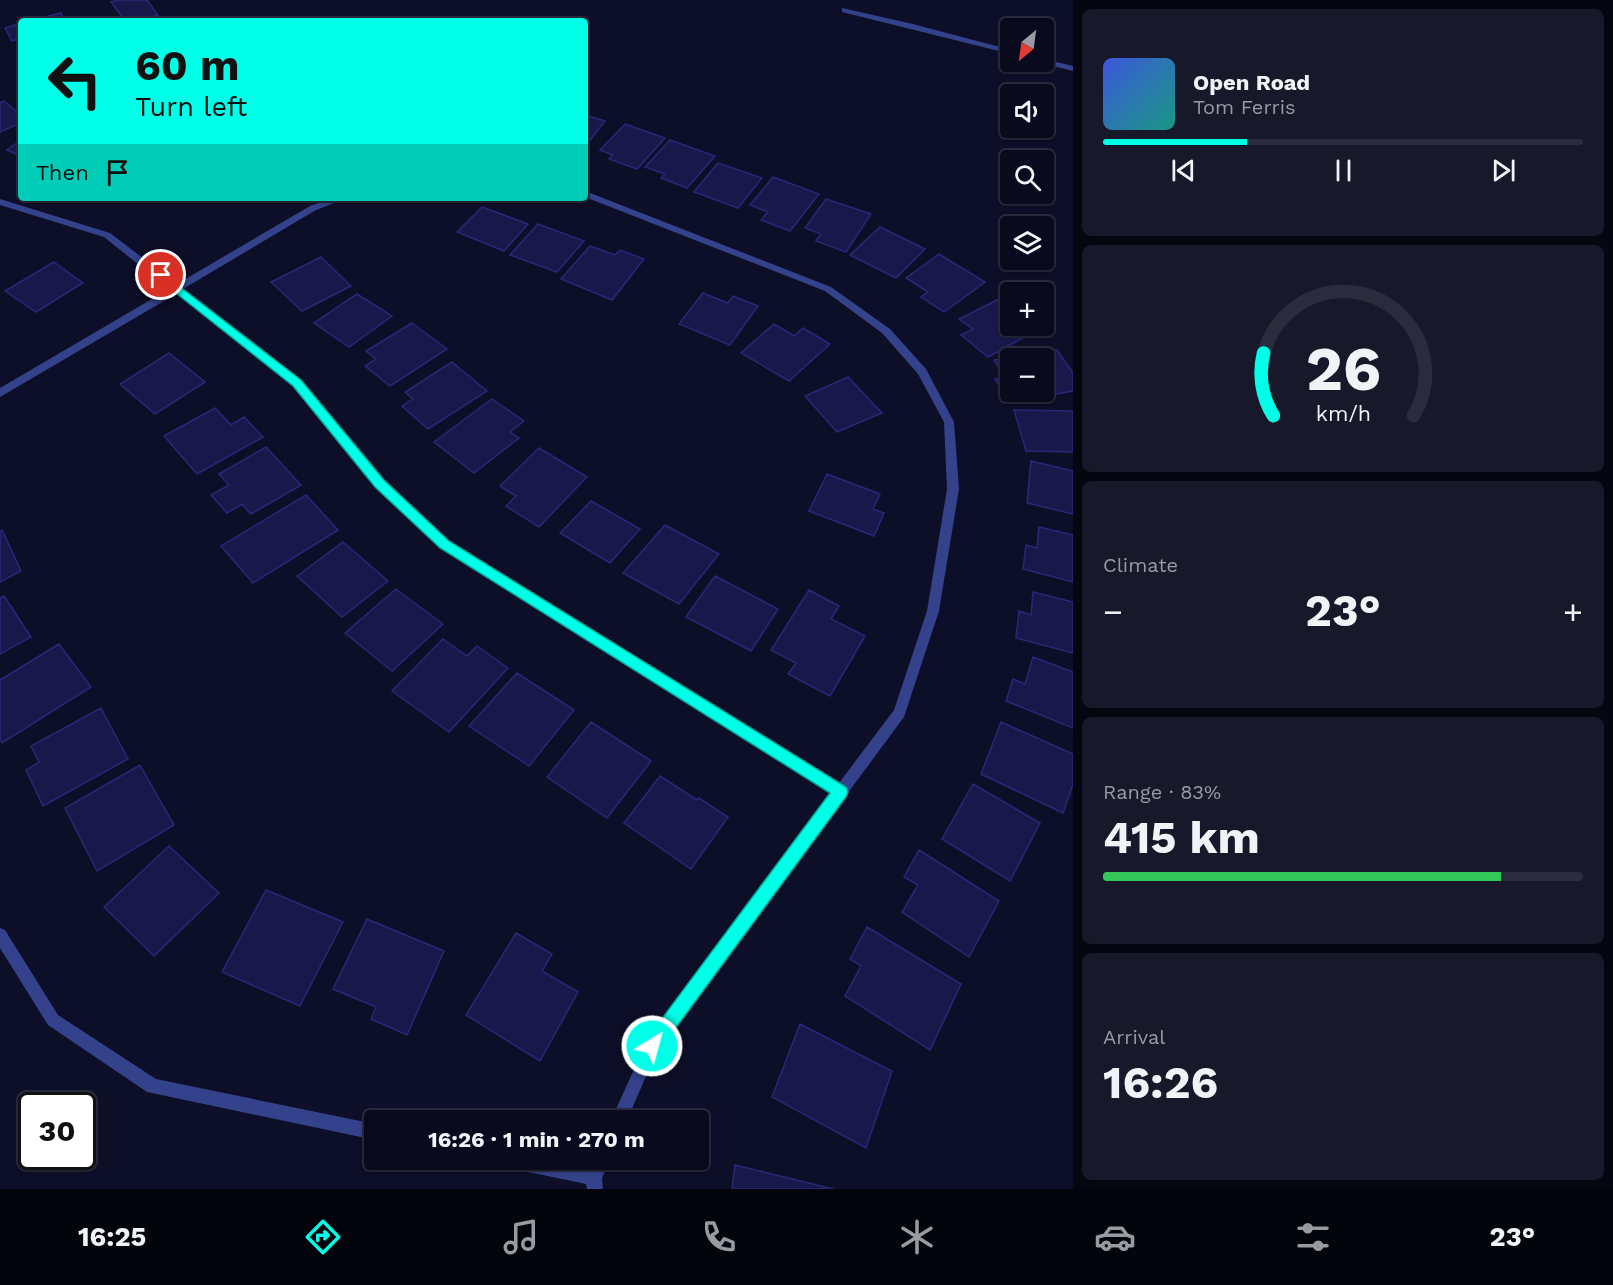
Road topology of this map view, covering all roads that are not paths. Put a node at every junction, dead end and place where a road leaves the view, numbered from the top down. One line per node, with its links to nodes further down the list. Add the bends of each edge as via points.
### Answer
1 (845, 10): 2 (street)
2 (1000, 49)
3 (1054, 64): 4 (street)
4 (1073, 69)
5 (588, 195): 10 (street, via 828,289 886,331 922,372 950,422 953,489 933,611 899,713)
6 (333, 201): 8 (street, via 313,208)
7 (0, 202): 8 (street, via 107,235)
8 (178, 289): 9 (street); 10 (street, via 297,383 380,483 444,545)
9 (0, 393)
10 (841, 792): 12 (street, via 652,1046)
11 (0, 935): 13 (street, via 53,1020 153,1086)
12 (623, 1110)
13 (364, 1130)
14 (546, 1170): 15 (street)
15 (595, 1183)

